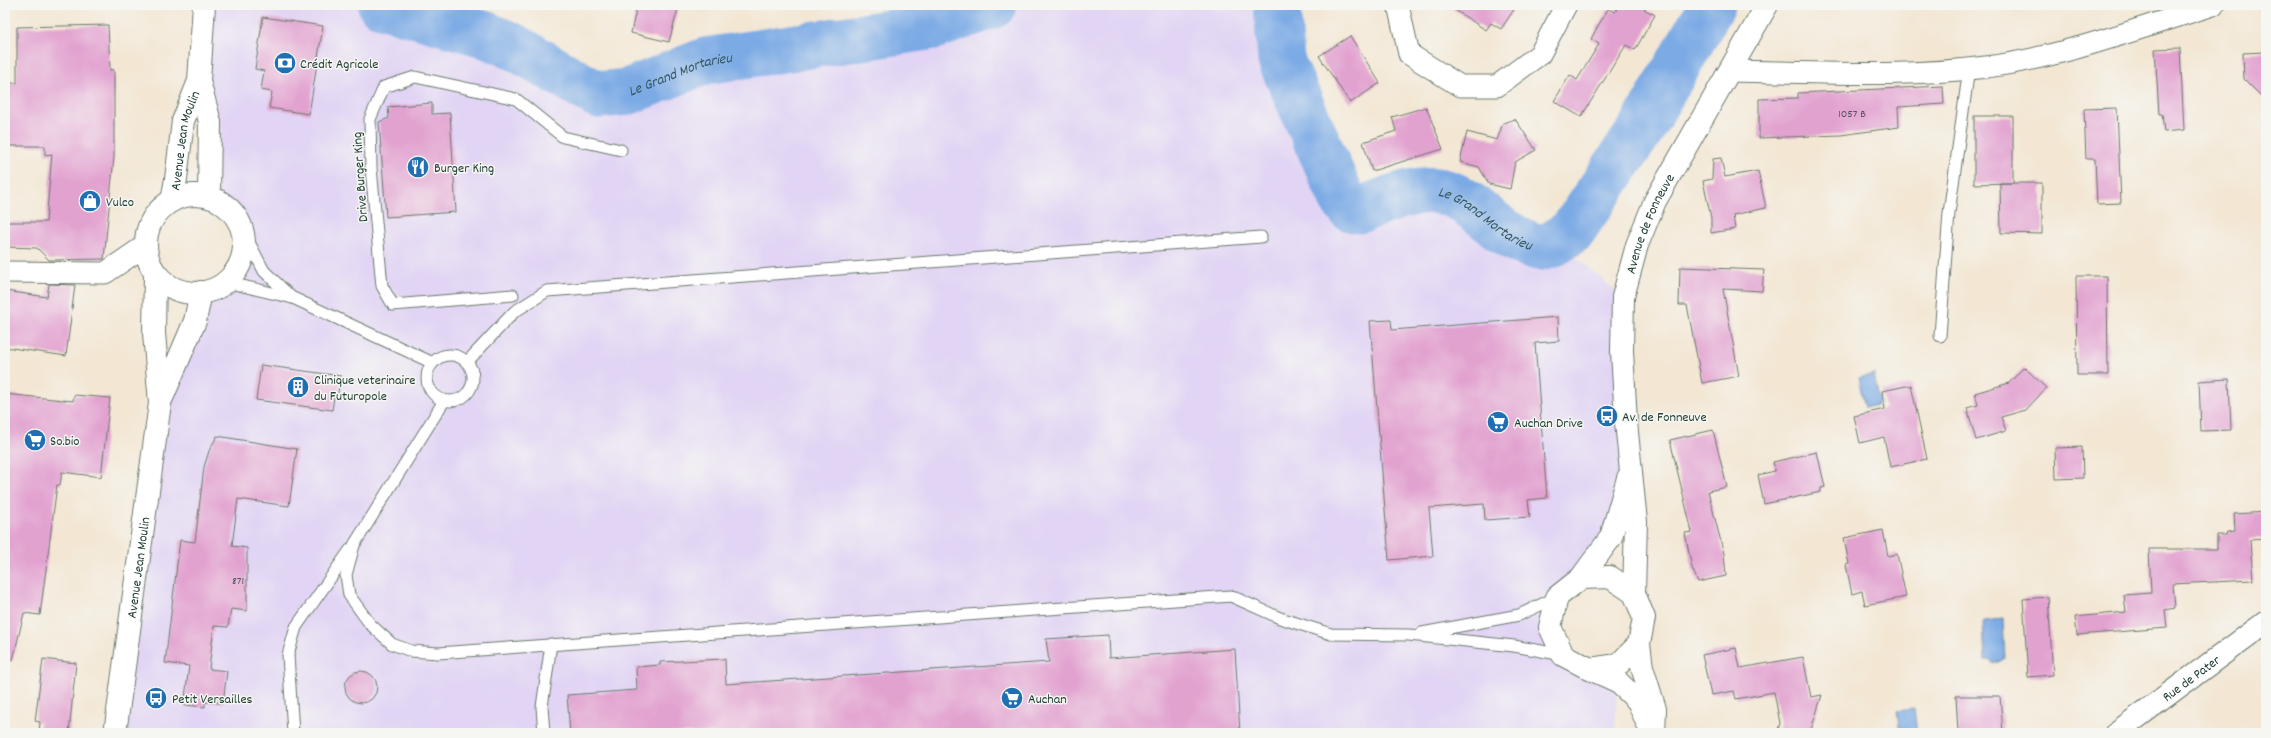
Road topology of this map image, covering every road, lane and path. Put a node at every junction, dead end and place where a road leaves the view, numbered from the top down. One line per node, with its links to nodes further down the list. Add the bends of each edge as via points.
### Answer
1 (204, 5): 8 (street, Avenue Jean Moulin)
2 (1398, 5): 3 (street, via 1409,54 1460,86 1497,86 1540,54)
3 (1566, 5)
4 (1767, 5): 7 (street, Avenue de Fonneuve)
5 (2213, 5): 6 (street, via 2058,53 1987,67)
6 (1969, 68): 7 (street, via 1899,72); 21 (lane, via 1949,213)
7 (1730, 71): 26 (street, Avenue de Fonneuve, via 1655,201 1637,246 1623,297 1622,351)
8 (199, 81): 10 (street, Avenue Jean Moulin, via 210,122); 11 (street, Avenue Jean Moulin, via 183,121)
9 (622, 150): 19 (lane, Drive Burger King, via 563,136 516,99 415,77 384,87 370,119 371,168 382,286 393,305)
10 (208, 196): 11 (street, via 196,195); 12 (street, via 228,207)
11 (172, 201): 14 (street, via 153,219 147,232)
12 (241, 226): 17 (street, via 244,236 243,253 238,268); 20 (lane, via 264,270)
13 (1261, 237): 22 (lane, via 547,291 514,312)
14 (146, 245): 15 (street, via 105,273); 16 (street, via 148,260)
15 (5, 272)
16 (155, 273): 18 (street, via 176,289); 25 (street, Avenue Jean Moulin, via 154,333)
17 (226, 282): 18 (street, via 214,289); 20 (lane)
18 (201, 292): 25 (street, Avenue Jean Moulin, via 195,321)
19 (513, 295)
20 (293, 298): 23 (lane)
21 (1940, 336)
22 (467, 362): 23 (lane, via 453,355 439,358); 24 (lane, via 473,375 471,390 459,400)
23 (433, 363): 24 (lane, via 427,376 428,384 436,397)
24 (444, 400): 27 (lane)
25 (160, 402): 37 (street, Avenue Jean Moulin)
26 (1631, 468): 28 (street, Avenue de Fonneuve, via 1611,537); 29 (street, Avenue de Fonneuve, via 1636,522)
27 (354, 545): 33 (lane, via 346,575 349,595 370,624 392,644 411,651 438,653); 38 (lane, via 296,627 288,655)
28 (1581, 578): 29 (street, via 1610,577); 30 (street, Avenue de Fonneuve)
29 (1634, 593): 34 (street, Avenue de Fonneuve, via 1644,618)
30 (1558, 597): 32 (lane, via 1519,616); 35 (street, via 1550,627)
31 (2266, 622): 41 (street, Rue de Pater)
32 (1409, 635): 33 (lane, via 1331,634 1280,618 1231,596); 35 (lane, via 1514,646)
33 (551, 644): 39 (lane, via 542,707)
34 (1639, 644): 36 (street, via 1618,665); 40 (street, Avenue de Fonneuve, via 1642,667 1655,709)
35 (1562, 655): 36 (street, Avenue de Fonneuve)
36 (1590, 669): 40 (street, Avenue de Fonneuve, via 1618,681 1638,701)
37 (115, 733)
38 (293, 733)
39 (544, 733)
40 (1652, 733)
41 (2116, 733)

